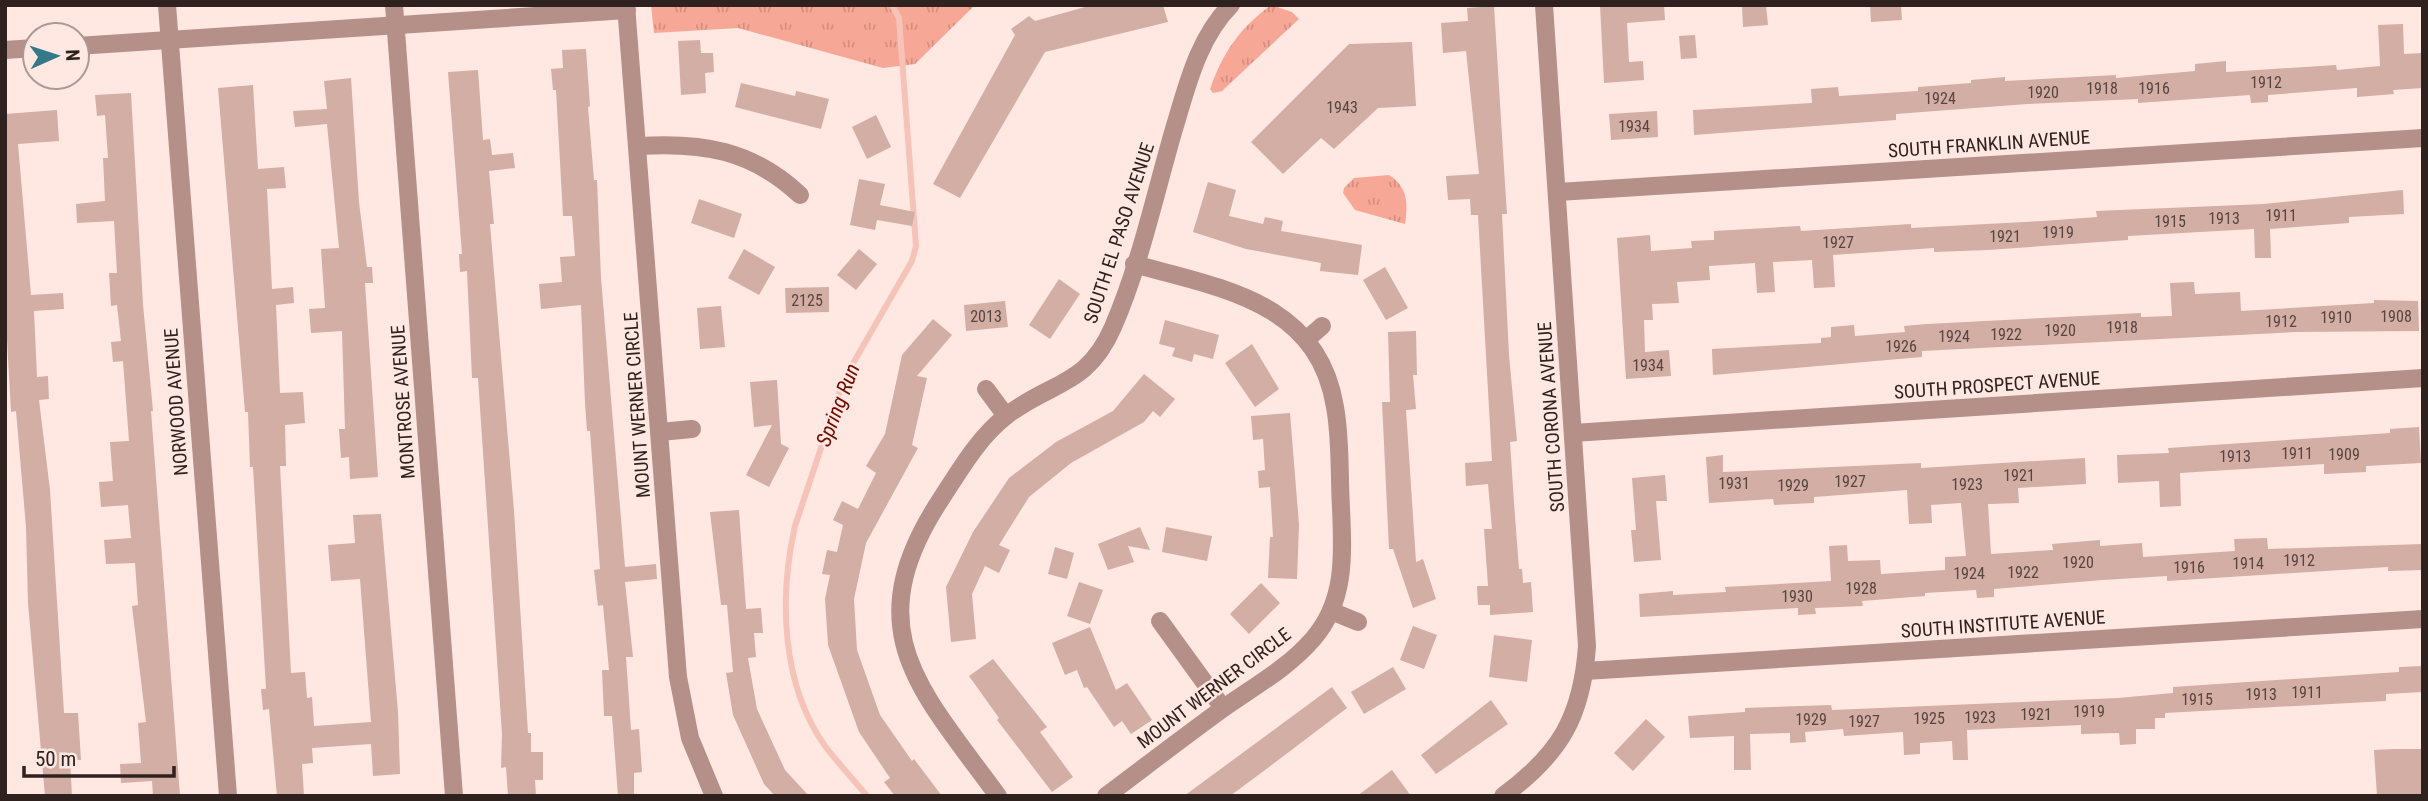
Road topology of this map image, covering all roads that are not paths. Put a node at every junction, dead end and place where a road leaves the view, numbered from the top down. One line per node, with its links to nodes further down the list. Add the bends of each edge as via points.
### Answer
1 (167, 5): 7 (street, NORWOOD AVENUE)
2 (394, 5): 6 (street, MONTROSE AVENUE)
3 (1231, 5): 13 (street, SOUTH EL PASO AVENUE, via 1199,51)
4 (1544, 5): 11 (street, SOUTH CORONA AVENUE)
5 (626, 8): 6 (street); 10 (street, MOUNT WERNER CIRCLE)
6 (396, 26): 7 (street); 29 (street, MONTROSE AVENUE)
7 (169, 39): 8 (street); 28 (street, NORWOOD AVENUE)
8 (91, 45)
9 (2423, 138): 11 (street, SOUTH FRANKLIN AVENUE)
10 (639, 146): 12 (street, via 695,144 718,149 785,182); 20 (street, MOUNT WERNER CIRCLE)
11 (1558, 192): 21 (street, SOUTH CORONA AVENUE)
12 (800, 195)
13 (1134, 264): 15 (street, MOUNT WERNER CIRCLE, via 1240,294 1279,314); 18 (street, SOUTH EL PASO AVENUE, via 1114,326 1090,364 1072,381)
14 (1322, 326): 15 (street)
15 (1306, 340): 22 (street, MOUNT WERNER CIRCLE, via 1324,367 1336,408 1343,554)
16 (2423, 378): 21 (street, SOUTH PROSPECT AVENUE)
17 (986, 389): 18 (street)
18 (1006, 416): 31 (street, SOUTH EL PASO AVENUE, via 978,443 922,530 910,560 901,610 905,655 914,678)
19 (692, 429): 20 (street)
20 (660, 432): 30 (street, MOUNT WERNER CIRCLE, via 682,706)
21 (1573, 433): 26 (street, SOUTH CORONA AVENUE)
22 (1331, 611): 25 (street); 27 (street, MOUNT WERNER CIRCLE, via 1299,653)
23 (2423, 619): 26 (street, SOUTH INSTITUTE AVENUE)
24 (1160, 621): 27 (street)
25 (1357, 622)
26 (1586, 671): 33 (street, SOUTH CORONA AVENUE, via 1581,697 1559,744)
27 (1223, 708): 32 (street, MOUNT WERNER CIRCLE)
28 (228, 796)
29 (454, 796)
30 (713, 796)
31 (998, 796)
32 (1106, 796)
33 (1503, 796)

